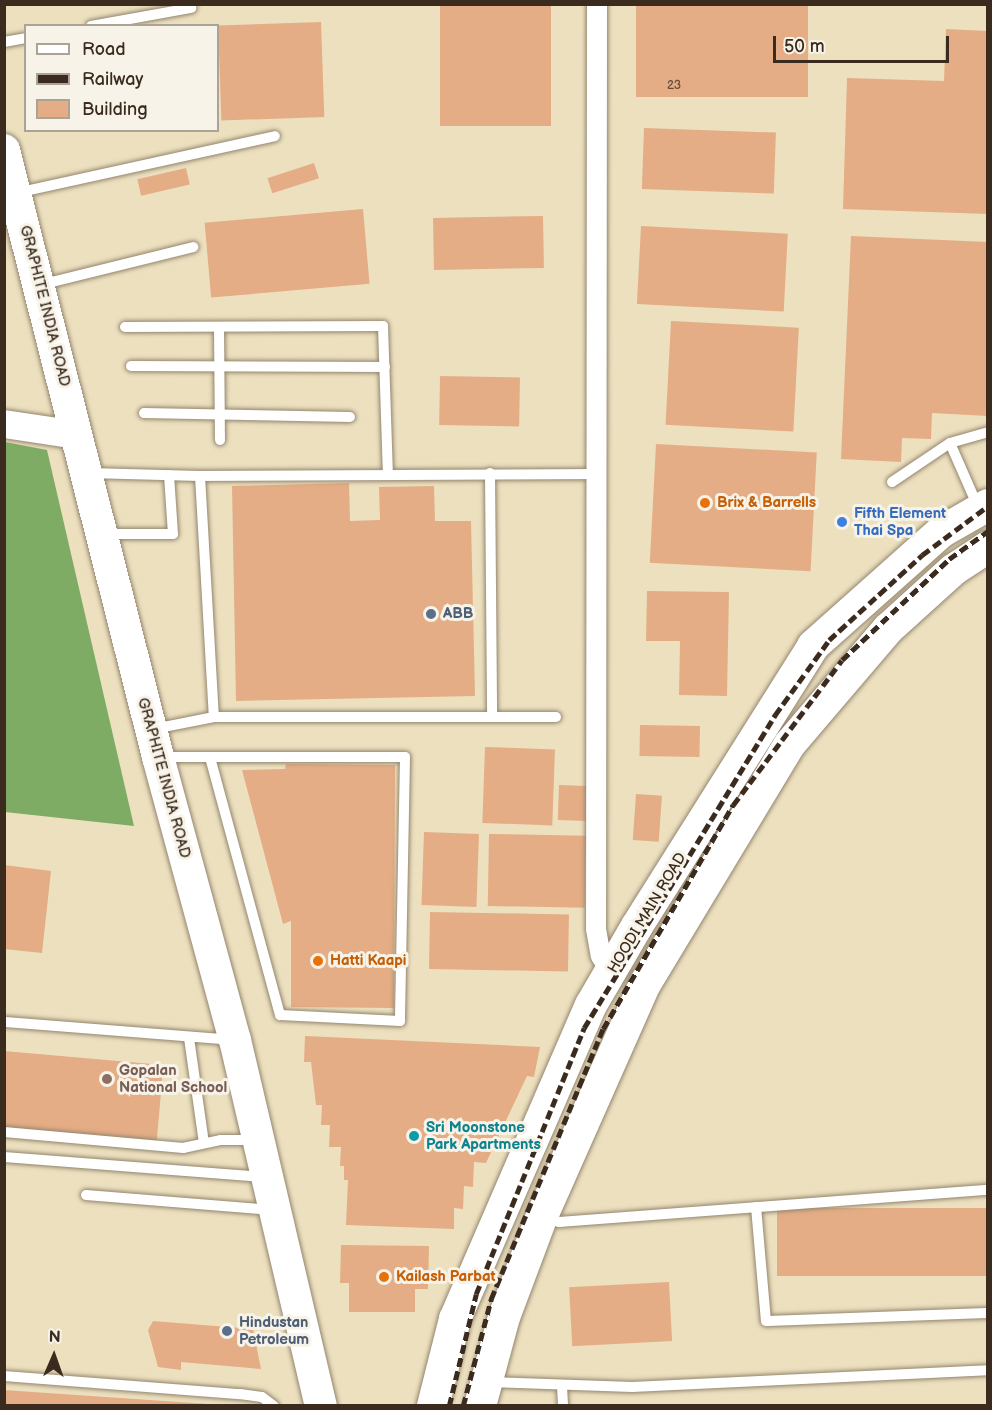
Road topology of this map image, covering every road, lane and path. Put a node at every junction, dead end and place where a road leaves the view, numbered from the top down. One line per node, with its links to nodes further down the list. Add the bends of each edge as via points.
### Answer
1 (597, 4): 28 (street)
2 (191, 8): 3 (lane)
3 (102, 24)
4 (24, 38): 5 (lane)
5 (4, 42)
6 (274, 136): 8 (lane)
7 (4, 150): 8 (main road, GRAPHITE INDIA ROAD)
8 (16, 193): 10 (main road, GRAPHITE INDIA ROAD)
9 (193, 247): 10 (lane)
10 (40, 285): 21 (main road, GRAPHITE INDIA ROAD)
11 (125, 327): 12 (lane)
12 (219, 327): 14 (lane); 15 (lane, via 383,326)
13 (131, 366): 14 (lane)
14 (220, 366): 15 (lane); 18 (lane)
15 (385, 367): 27 (lane)
16 (4, 405): 21 (street)
17 (144, 413): 18 (lane)
18 (220, 415): 19 (lane); 23 (lane)
19 (350, 417)
20 (4, 424): 21 (street)
21 (75, 426): 25 (main road, GRAPHITE INDIA ROAD)
22 (987, 432): 24 (lane)
23 (220, 440)
24 (950, 443): 31 (lane); 32 (lane)
25 (88, 473): 29 (lane); 33 (main road, GRAPHITE INDIA ROAD)
26 (490, 473): 27 (lane); 28 (lane); 35 (lane)
27 (388, 474): 30 (lane)
28 (599, 474): 40 (street, via 596,929 601,956)
29 (169, 475): 30 (lane); 33 (lane, via 173,534)
30 (200, 476): 36 (lane)
31 (892, 482)
32 (983, 508): 40 (main road, HOODI MAIN ROAD, via 941,532 813,646)
33 (103, 534): 38 (main road, GRAPHITE INDIA ROAD)
34 (987, 548): 53 (main road, via 953,570 888,629 790,744 645,984)
35 (492, 716): 36 (lane); 37 (lane)
36 (214, 717): 38 (lane)
37 (556, 717)
38 (154, 743): 39 (lane); 43 (main road, GRAPHITE INDIA ROAD)
39 (210, 758): 39 (lane, via 405,757 400,1021 280,1015)
40 (611, 972): 61 (main road, HOODI MAIN ROAD, via 591,1005 455,1319)
41 (4, 1022): 42 (lane)
42 (189, 1038): 43 (lane); 46 (lane)
43 (235, 1040): 45 (main road, GRAPHITE INDIA ROAD)
44 (4, 1132): 46 (lane, via 183,1148)
45 (258, 1140): 46 (lane); 48 (main road, GRAPHITE INDIA ROAD)
46 (204, 1143)
47 (4, 1156): 48 (lane)
48 (267, 1177): 52 (main road, GRAPHITE INDIA ROAD)
49 (987, 1190): 51 (lane)
50 (86, 1196): 52 (lane)
51 (756, 1207): 53 (lane, via 560,1222); 54 (lane, via 766,1322)
52 (275, 1210): 60 (main road, GRAPHITE INDIA ROAD)
53 (542, 1216): 58 (main road, via 504,1317)
54 (987, 1313)
55 (987, 1370): 57 (lane, via 632,1387)
56 (4, 1376): 59 (lane, via 240,1394 262,1397)
57 (562, 1386): 58 (lane); 62 (lane)
58 (483, 1394)
59 (274, 1406)
60 (321, 1406)
61 (433, 1406)
62 (563, 1406)

